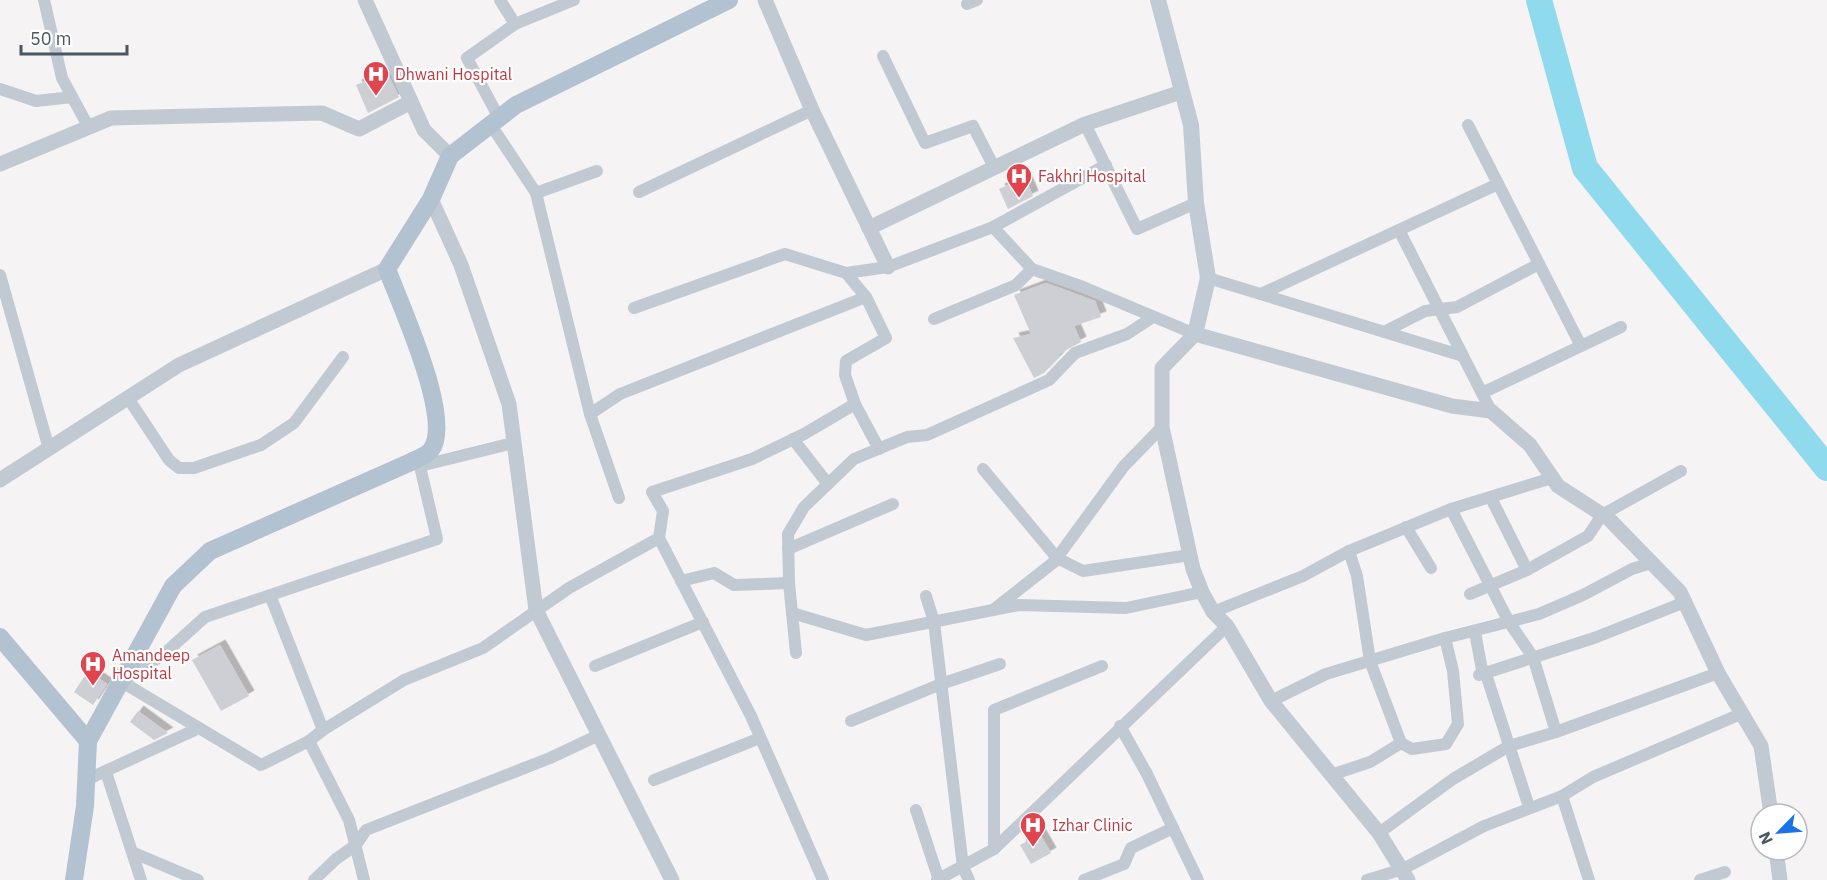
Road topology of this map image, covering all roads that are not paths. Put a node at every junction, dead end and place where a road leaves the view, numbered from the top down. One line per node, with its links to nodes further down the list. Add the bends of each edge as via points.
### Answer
1 (44, 0): 12 (street, via 62,78)
2 (365, 0): 13 (street)
3 (500, 0): 8 (street)
4 (574, 0): 8 (street)
5 (729, 0): 15 (main road, via 516,105)
6 (765, 0): 14 (street)
7 (1158, 0): 11 (main road)
8 (515, 24): 15 (street, via 468,58)
9 (883, 56): 22 (street, via 925,143 973,126)
10 (0, 88): 12 (street, via 36,101)
11 (1181, 92): 16 (street); 28 (main road, via 1191,125)
12 (72, 98): 18 (street)
13 (411, 102): 18 (street, via 359,129 322,113 111,118); 19 (street, via 424,130)
14 (812, 110): 25 (street); 30 (street)
15 (495, 121): 19 (main road); 26 (street)
16 (1085, 124): 21 (street); 22 (street)
17 (1468, 125): 24 (street)
18 (89, 128): 20 (street)
19 (450, 156): 27 (main road)
20 (0, 164)
21 (1106, 165): 28 (street, via 1137,229); 29 (street)
22 (995, 169): 30 (street)
23 (597, 171): 26 (street)
24 (1498, 184): 31 (street); 32 (street)
25 (639, 192)
26 (536, 193): 55 (street)
27 (431, 199): 34 (main road); 58 (street, via 461,265 509,405)
28 (1197, 203): 38 (main road)
29 (993, 227): 33 (street); 35 (street)
30 (869, 228): 33 (street)
31 (1399, 230): 39 (street); 42 (street)
32 (1539, 264): 42 (street, via 1457,307); 48 (street)
33 (888, 267): 36 (street)
34 (387, 269): 52 (street, via 179,365); 61 (main road, via 433,393 437,416 436,436)
35 (1032, 269): 43 (street); 44 (street, via 1016,285)
36 (846, 273): 40 (street); 41 (street, via 785,254)
37 (0, 275): 59 (street)
38 (1208, 278): 39 (street); 47 (main road)
39 (1262, 294): 46 (street)
40 (866, 297): 53 (street, via 886,338 846,362 844,375); 55 (street, via 620,394)
41 (634, 308)
42 (1439, 309): 46 (street); 49 (street)
43 (1153, 317): 47 (street); 60 (street, via 1127,334 1075,353 1049,380 927,435 907,437)
44 (934, 319)
45 (1621, 327): 48 (street)
46 (1384, 332): 49 (street)
47 (1194, 334): 54 (street, via 1452,406); 56 (street, via 1162,368)
48 (1581, 346): 51 (street)
49 (1463, 356): 51 (street)
50 (343, 357): 52 (street, via 294,423 261,445 194,468 179,468 169,460)
51 (1482, 393): 54 (street)
52 (128, 398): 59 (street)
53 (855, 404): 57 (street); 60 (street)
54 (1491, 411): 64 (street, via 1530,445)
55 (590, 414): 67 (street)
56 (1162, 427): 76 (street); 77 (street, via 1124,466)
57 (793, 440): 66 (street); 73 (street, via 752,459 652,492 663,511)
58 (513, 443): 61 (street); 89 (street)
59 (48, 449): 65 (street)
60 (879, 449): 66 (street, via 854,459)
61 (419, 462): 86 (street, via 437,539); 108 (main road, via 210,551 173,586)
62 (983, 469): 77 (street)
63 (1681, 471): 71 (street)
64 (1552, 478): 68 (street); 71 (street)
65 (0, 480)
66 (828, 484): 74 (street, via 804,507 788,534)
67 (619, 498)
68 (1491, 498): 70 (street); 80 (street)
69 (893, 504): 74 (street)
70 (1451, 509): 72 (street); 83 (street)
71 (1602, 514): 78 (street); 80 (street, via 1588,536)
72 (1406, 527): 75 (street); 79 (street)
73 (659, 538): 81 (street); 89 (street)
74 (788, 549): 82 (street)
75 (1349, 552): 91 (street, via 1304,576); 102 (street, via 1357,576)
76 (1190, 555): 77 (street, via 1083,570); 84 (street)
77 (1057, 558): 90 (street)
78 (1651, 562): 88 (street); 95 (street, via 1539,614)
79 (1431, 568)
80 (1527, 570): 83 (street)
81 (681, 581): 82 (street, via 714,573 734,585); 93 (street)
82 (789, 583): 92 (street)
83 (1490, 585): 85 (street); 95 (street)
84 (1202, 592): 90 (street, via 1126,608 1019,605); 91 (street)
85 (1470, 594)
86 (270, 595): 108 (street, via 205,617 164,654); 115 (street)
87 (926, 596): 94 (street)
88 (1685, 602): 101 (street); 107 (street)
89 (536, 610): 115 (street, via 483,648 404,680); 117 (street)
90 (991, 611): 94 (street)
91 (1213, 612): 96 (street)
92 (792, 613): 94 (street, via 866,635); 100 (street)
93 (703, 622): 104 (street); 118 (street)
94 (934, 622): 109 (street)
95 (1509, 622): 97 (street); 101 (street)
96 (1227, 626): 110 (street); 113 (street)
97 (1474, 632): 99 (street); 106 (street)
98 (0, 637): 119 (main road)
99 (1445, 638): 102 (street); 121 (street, via 1458,724 1446,744 1412,749)
100 (796, 653)
101 (1533, 657): 106 (street); 116 (street)
102 (1370, 661): 110 (street, via 1326,674); 121 (street)
103 (1000, 664): 109 (street)
104 (595, 666)
105 (1102, 666): 134 (street, via 994,711)
106 (1482, 673): 122 (street)
107 (1718, 673): 111 (street); 116 (street)
108 (122, 682): 114 (street); 119 (main road)
109 (941, 684): 112 (street); 137 (street)
110 (1271, 701): 124 (street)
111 (1743, 713): 127 (street, via 1593,777); 128 (street, via 1761,746)
112 (851, 721)
113 (1120, 726): 131 (street); 134 (street)
114 (199, 728): 120 (street, via 261,765); 123 (street)
115 (322, 730): 120 (street)
116 (1556, 732): 122 (street)
117 (598, 735): 133 (street, via 550,758 366,830); 145 (street)
118 (760, 738): 126 (street); 146 (street)
119 (88, 741): 125 (main road)
120 (309, 741): 133 (street, via 349,820)
121 (1401, 743): 124 (street, via 1370,762)
122 (1509, 746): 129 (street); 132 (street, via 1453,779)
123 (106, 772): 125 (street); 135 (street)
124 (1330, 775): 132 (street)
125 (86, 780): 140 (main road)
126 (654, 780)
127 (1562, 796): 129 (street); 152 (street)
128 (1769, 802)
129 (1529, 807): 139 (street, via 1484,826)
130 (916, 810): 147 (street)
131 (1173, 828): 149 (street, via 1131,848 1124,864); 150 (street)
132 (1379, 833): 139 (street)
133 (356, 845): 143 (street); 144 (street)
134 (994, 849): 137 (street)
135 (134, 853): 141 (street); 142 (street)
136 (1778, 862): 154 (street)
137 (963, 867): 147 (street); 148 (street)
138 (1725, 872): 153 (street)
139 (1406, 874): 151 (street)
140 (74, 880)
141 (141, 880)
142 (198, 880)
143 (314, 880)
144 (364, 880)
145 (672, 880)
146 (823, 880)
147 (939, 880)
148 (969, 880)
149 (1084, 880)
150 (1198, 880)
151 (1367, 880)
152 (1589, 880)
153 (1700, 880)
154 (1780, 880)

